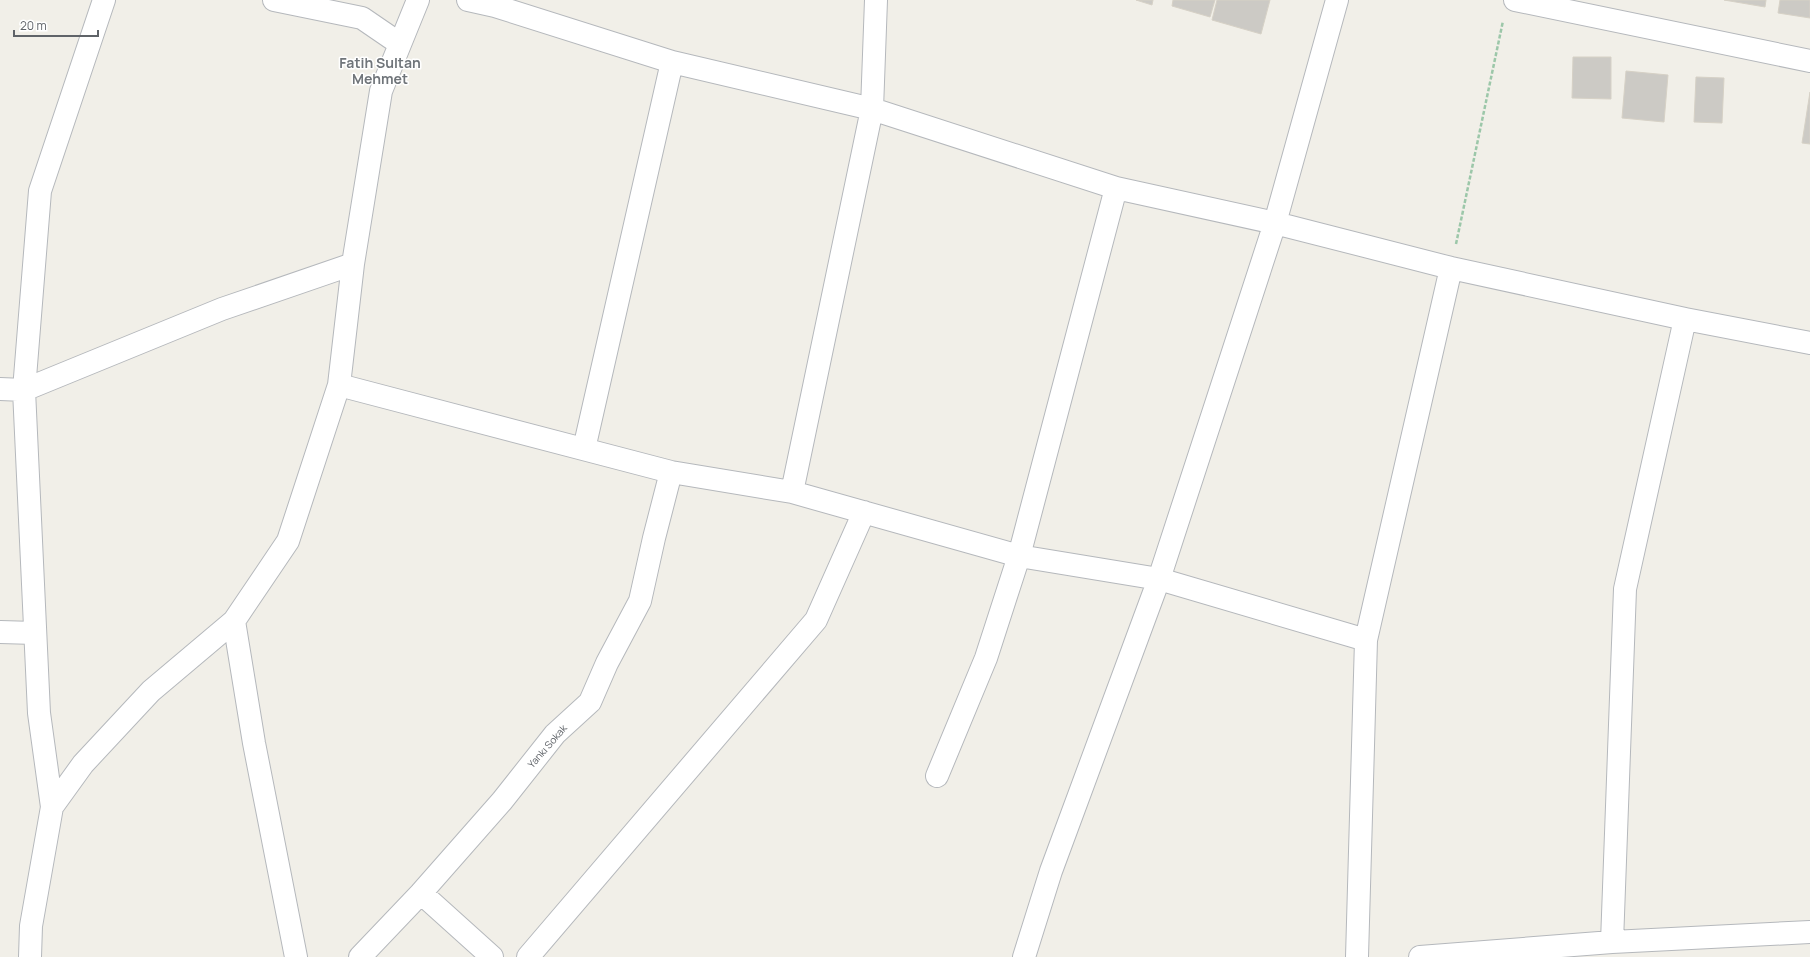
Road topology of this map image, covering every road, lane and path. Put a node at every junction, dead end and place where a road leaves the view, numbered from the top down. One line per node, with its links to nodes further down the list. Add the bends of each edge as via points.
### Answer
1 (104, 0): 20 (street, via 40,192)
2 (274, 0): 8 (street, via 362,18)
3 (418, 0): 8 (street)
4 (468, 0): 10 (street, via 495,6)
5 (876, 0): 11 (street)
6 (1337, 0): 13 (street)
7 (1509, 8): 9 (street); 15 (path)
8 (400, 44): 14 (street, via 381,91)
9 (1810, 61)
10 (672, 62): 11 (street); 21 (street)
11 (872, 109): 12 (street); 23 (street)
12 (1116, 188): 13 (street); 25 (street)
13 (1275, 222): 15 (street); 26 (street)
14 (353, 264): 18 (street); 20 (street, via 222,309)
15 (1451, 268): 16 (street); 30 (street)
16 (1685, 319): 17 (street); 35 (street, via 1625,588)
17 (1810, 343)
18 (339, 385): 21 (street); 27 (street, via 288,541)
19 (0, 389): 20 (street)
20 (24, 390): 29 (street)
21 (584, 449): 22 (street)
22 (671, 472): 23 (street); 33 (street, Yankı Sokak, via 640,601 607,663 590,702 555,734 502,801)
23 (792, 492): 24 (street)
24 (864, 512): 25 (street); 40 (street, via 816,620)
25 (1019, 556): 26 (street); 31 (street, via 986,658)
26 (1159, 579): 30 (street); 41 (street, via 1051,870)
27 (234, 622): 32 (street, via 151,692 83,764); 37 (street, via 254,743)
28 (0, 632): 29 (street)
29 (35, 633): 32 (street, via 39,713)
30 (1366, 640): 42 (street)
31 (937, 776)
32 (52, 808): 36 (street, via 31,926)
33 (421, 893): 38 (street, Yankı Sokak); 39 (street)
34 (1810, 932): 35 (street)
35 (1612, 942): 43 (street)
36 (30, 957)
37 (296, 957)
38 (360, 957)
39 (492, 957)
40 (528, 957)
41 (1024, 957)
42 (1357, 957)
43 (1420, 957)

